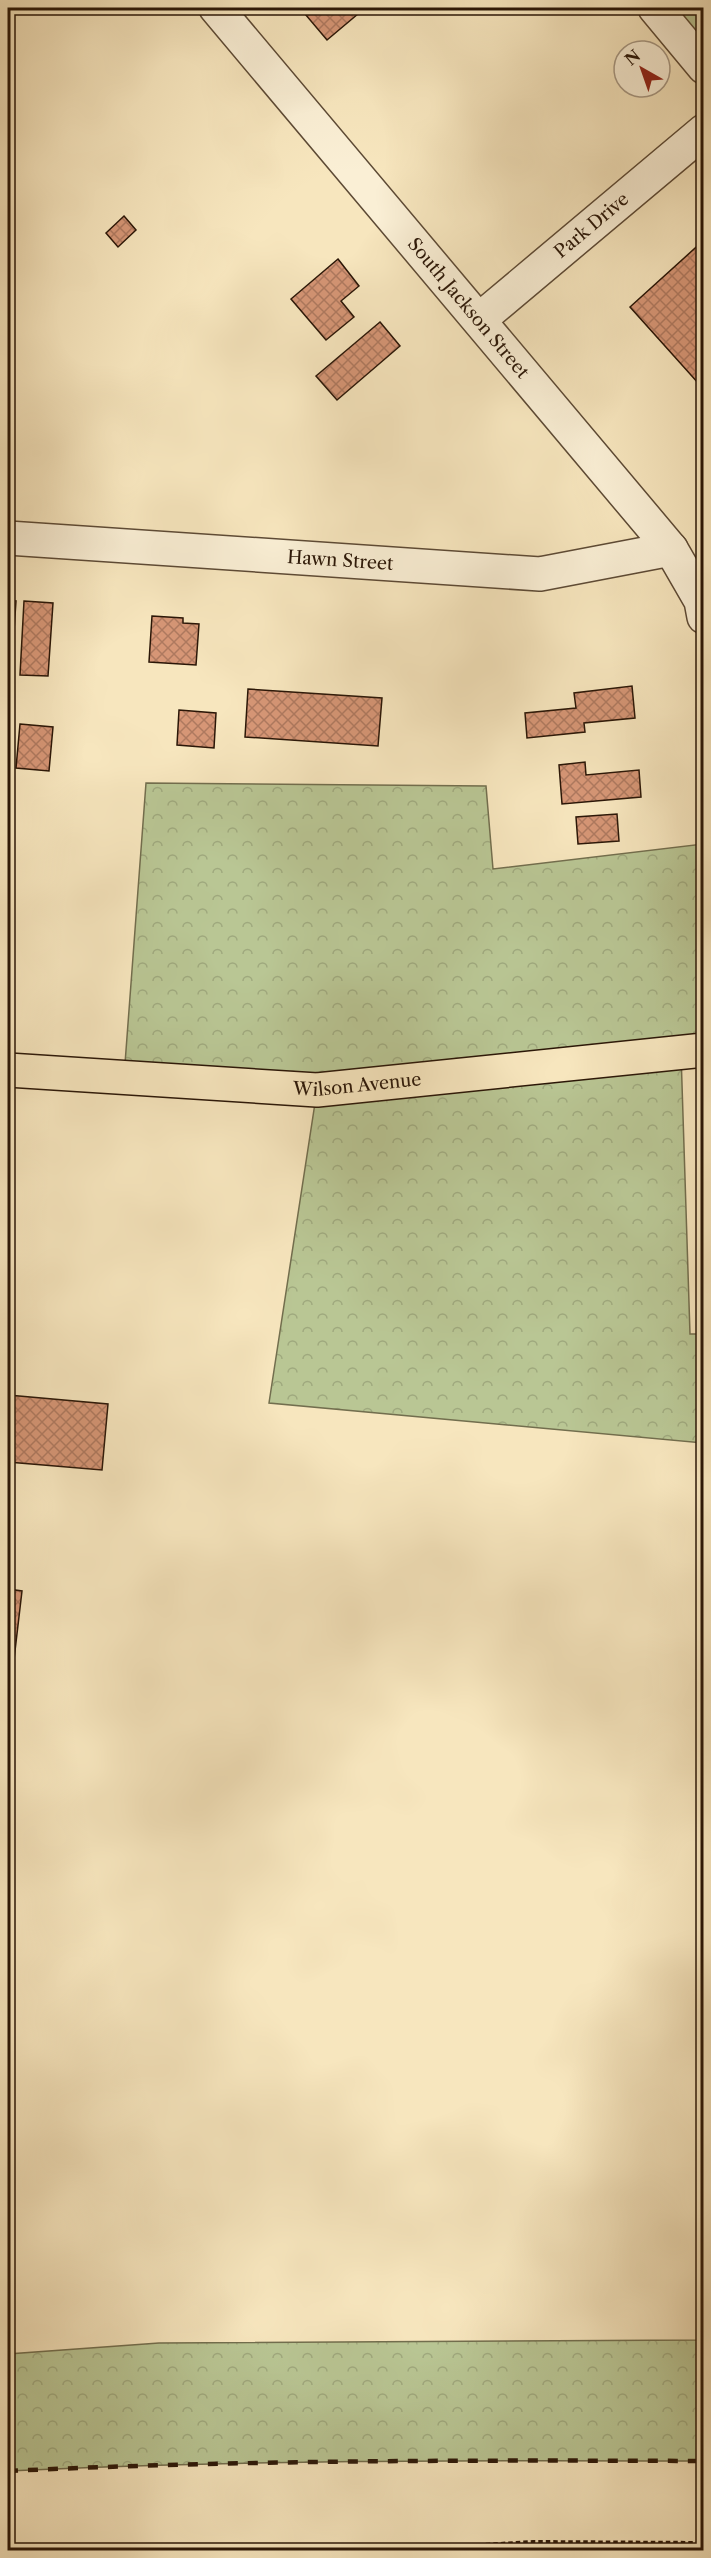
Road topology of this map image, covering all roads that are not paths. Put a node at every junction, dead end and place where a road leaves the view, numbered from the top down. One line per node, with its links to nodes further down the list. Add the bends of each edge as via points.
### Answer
1 (216, 8): 5 (street, South Jackson Street)
2 (655, 8): 3 (street)
3 (704, 67)
4 (704, 131): 5 (street, Park Drive)
5 (479, 320): 7 (street, South Jackson Street)
6 (8, 537): 7 (street, Hawn Street, via 540,574)
7 (671, 549): 8 (street, South Jackson Street, via 701,601)
8 (704, 616)
9 (704, 1050): 10 (main road, Wilson Avenue, via 317,1090)
10 (8, 1070)

